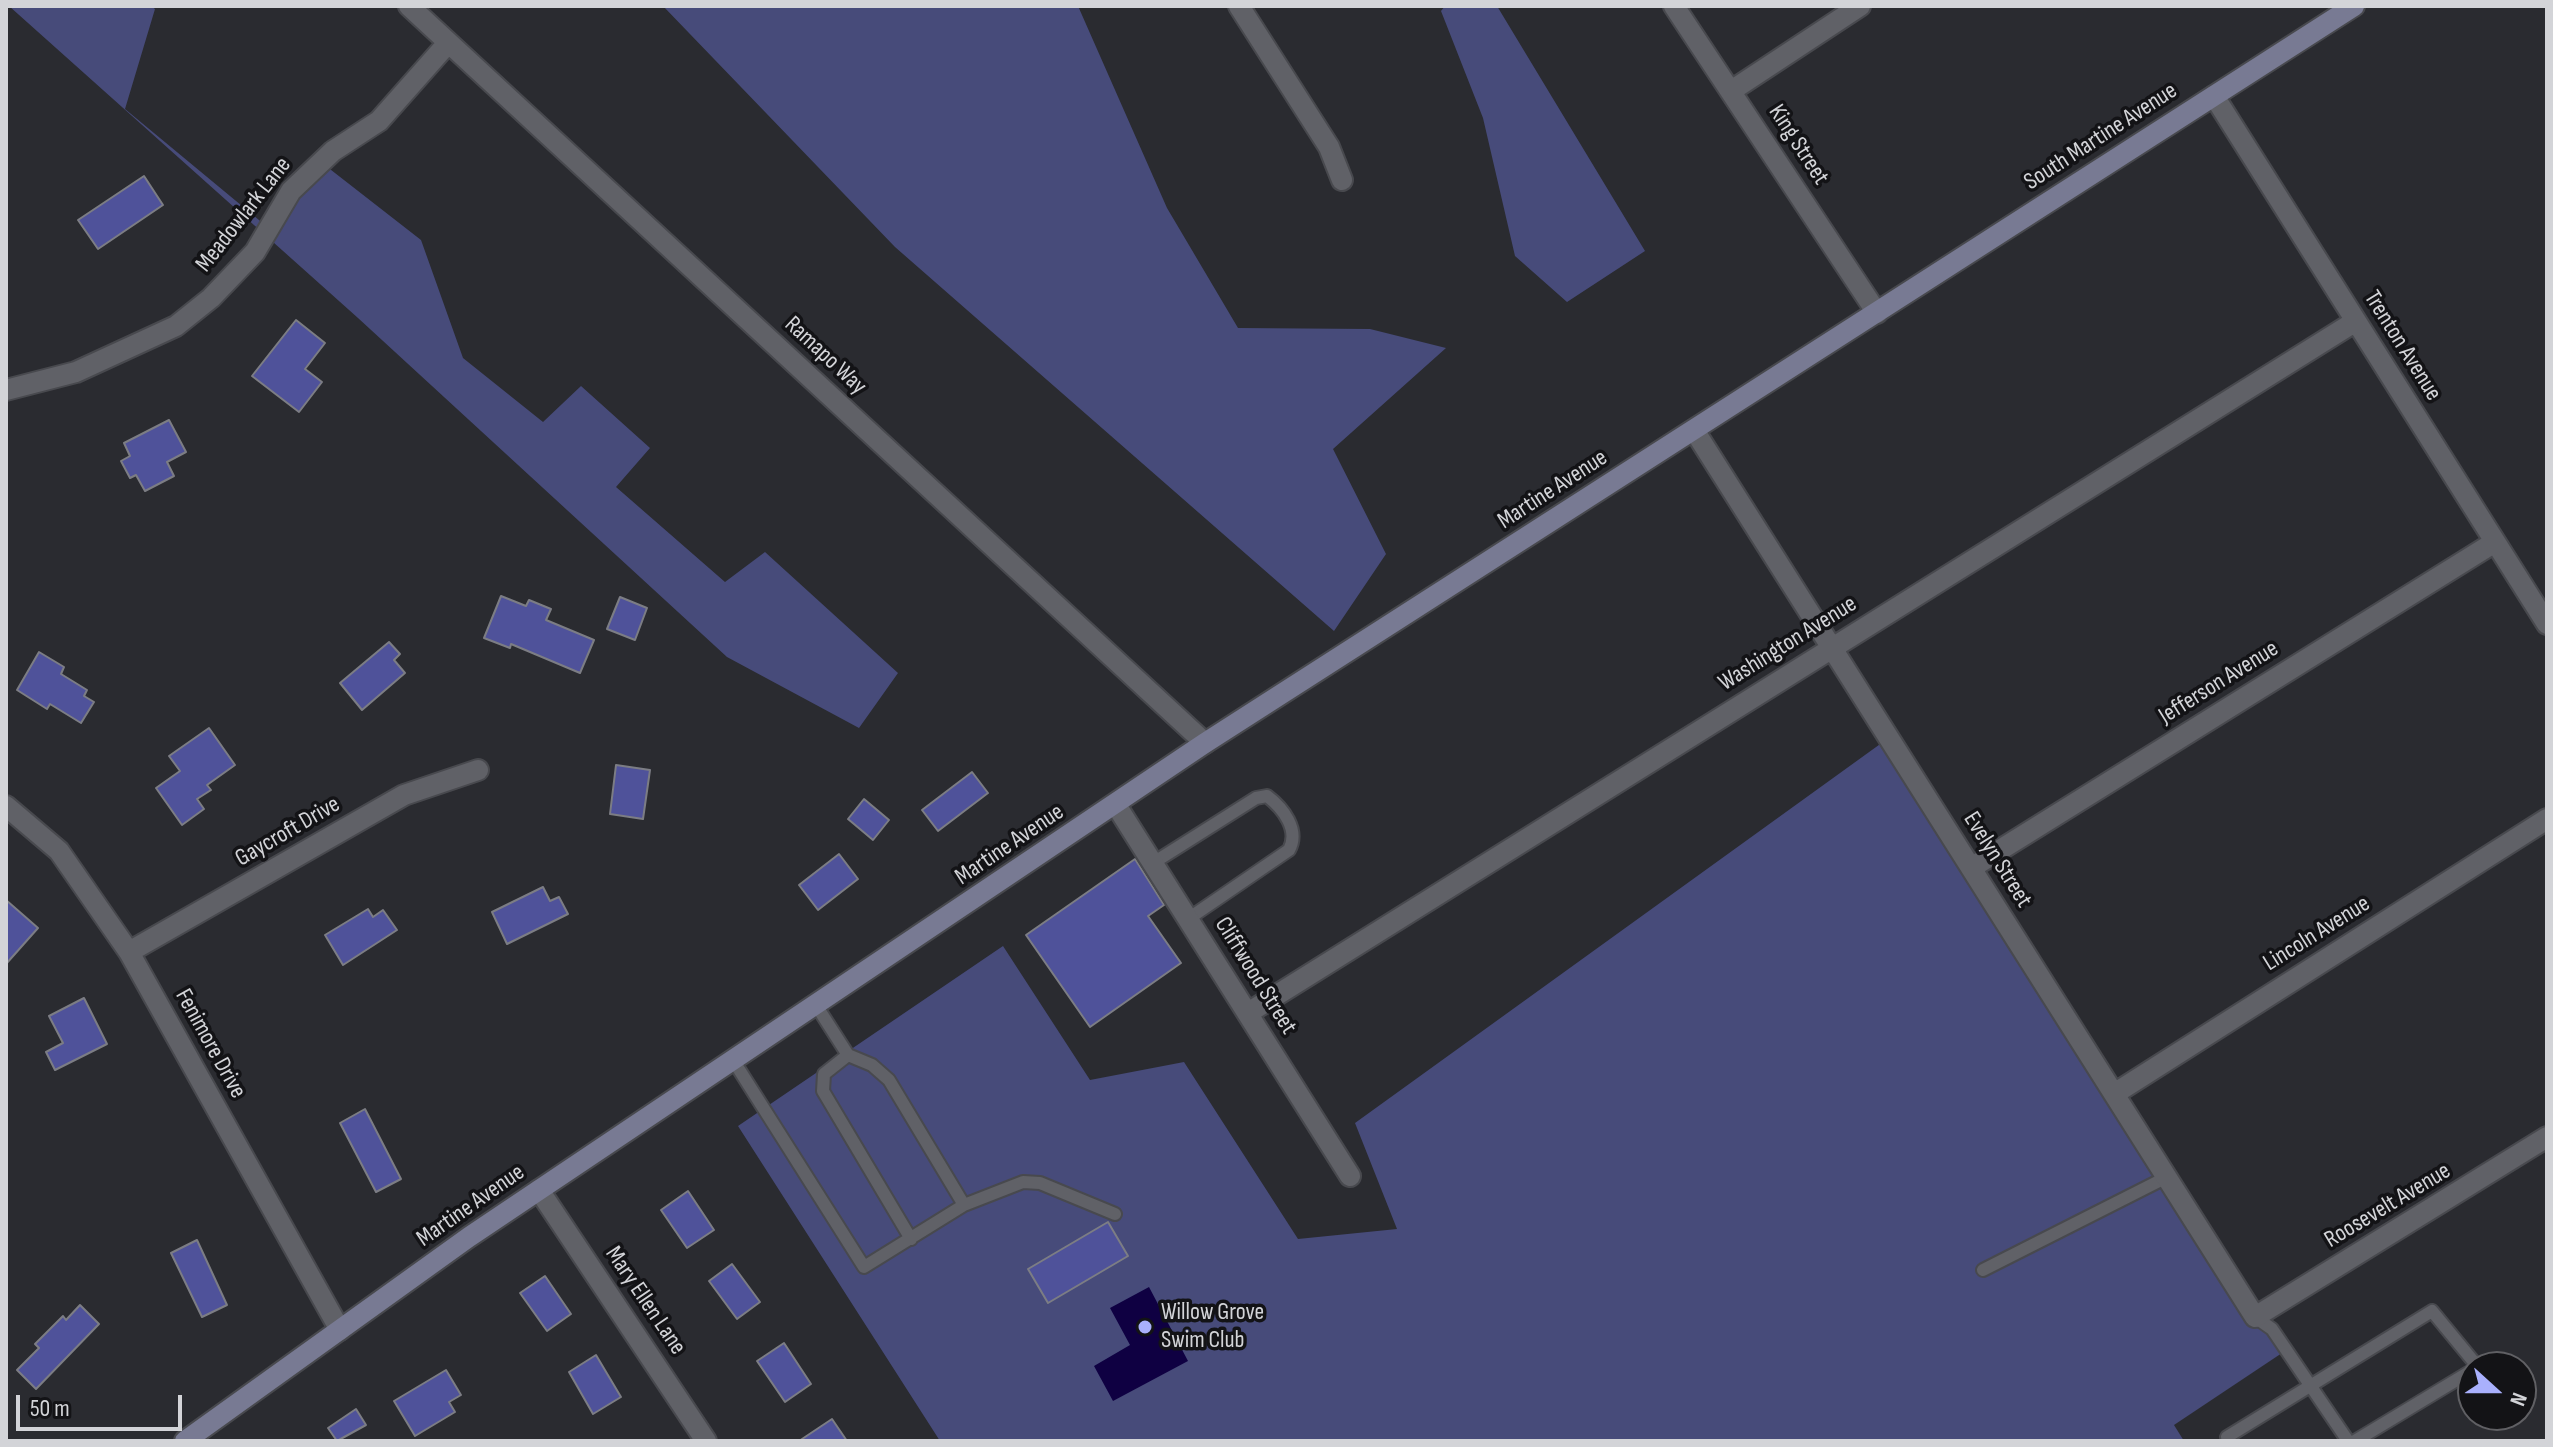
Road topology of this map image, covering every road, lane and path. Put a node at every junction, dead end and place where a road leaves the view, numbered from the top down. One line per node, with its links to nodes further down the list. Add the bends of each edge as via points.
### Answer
1 (409, 6): 6 (street, Ramapo Way)
2 (1239, 6): 9 (street, via 1329,147)
3 (1674, 6): 7 (street, King Street)
4 (1860, 6): 7 (street)
5 (2354, 6): 8 (main road, South Martine Avenue)
6 (448, 43): 12 (street, Meadowlark Lane, via 379,121 333,151 291,191 255,252 176,326 76,372); 17 (street, Ramapo Way)
7 (1731, 91): 10 (street, King Street)
8 (2214, 96): 10 (main road, South Martine Avenue); 11 (street, Trenton Avenue)
9 (1342, 180)
10 (1877, 313): 13 (main road, Martine Avenue)
11 (2356, 321): 14 (street, Trenton Avenue); 16 (street, Washington Avenue)
12 (6, 390)
13 (1694, 430): 16 (street, Evelyn Street); 17 (main road, Martine Avenue)
14 (2495, 542): 15 (street, Trenton Avenue); 23 (street, Jefferson Avenue)
15 (2547, 624)
16 (1831, 647): 23 (street, Evelyn Street); 27 (street, Washington Avenue)
17 (1205, 743): 19 (main road, Martine Avenue)
18 (478, 770): 25 (street, Gaycroft Drive, via 404,795)
19 (1116, 805): 22 (street, Cliffwood Street); 26 (main road, Martine Avenue)
20 (6, 806): 25 (street, Fenimore Drive, via 59,851)
21 (2547, 819): 30 (street, Lincoln Avenue)
22 (1153, 863): 24 (street, Cliffwood Street); 24 (lane, via 1256,798 1267,796 1278,804 1291,825 1294,842 1289,850)
23 (1971, 868): 30 (street, Evelyn Street)
24 (1188, 919): 27 (street, Cliffwood Street)
25 (129, 952): 40 (street, Fenimore Drive)
26 (816, 1005): 28 (lane); 29 (main road, Martine Avenue)
27 (1248, 1013): 32 (street, Cliffwood Street)
28 (848, 1055): 35 (lane, via 889,1080); 37 (lane, via 824,1074 823,1091)
29 (733, 1060): 34 (main road, Martine Avenue); 37 (lane, via 864,1267)
30 (2114, 1094): 33 (street, Evelyn Street)
31 (2547, 1137): 39 (street, Roosevelt Avenue)
32 (1350, 1176)
33 (2167, 1177): 38 (lane); 39 (street, Evelyn Street)
34 (539, 1190): 40 (main road, Martine Avenue); 46 (street, Mary Ellen Lane)
35 (964, 1205): 36 (lane, via 1023,1182 1040,1183); 37 (lane)
36 (1115, 1214)
37 (911, 1239)
38 (1983, 1270)
39 (2255, 1317): 43 (lane, via 2272,1329)
40 (340, 1330): 45 (main road, Martine Avenue)
41 (2462, 1351): 43 (lane, via 2432,1311)
42 (2457, 1379): 48 (lane)
43 (2311, 1385): 44 (lane); 47 (lane)
44 (2227, 1437)
45 (185, 1441)
46 (706, 1441)
47 (2348, 1441)
48 (2355, 1441)

